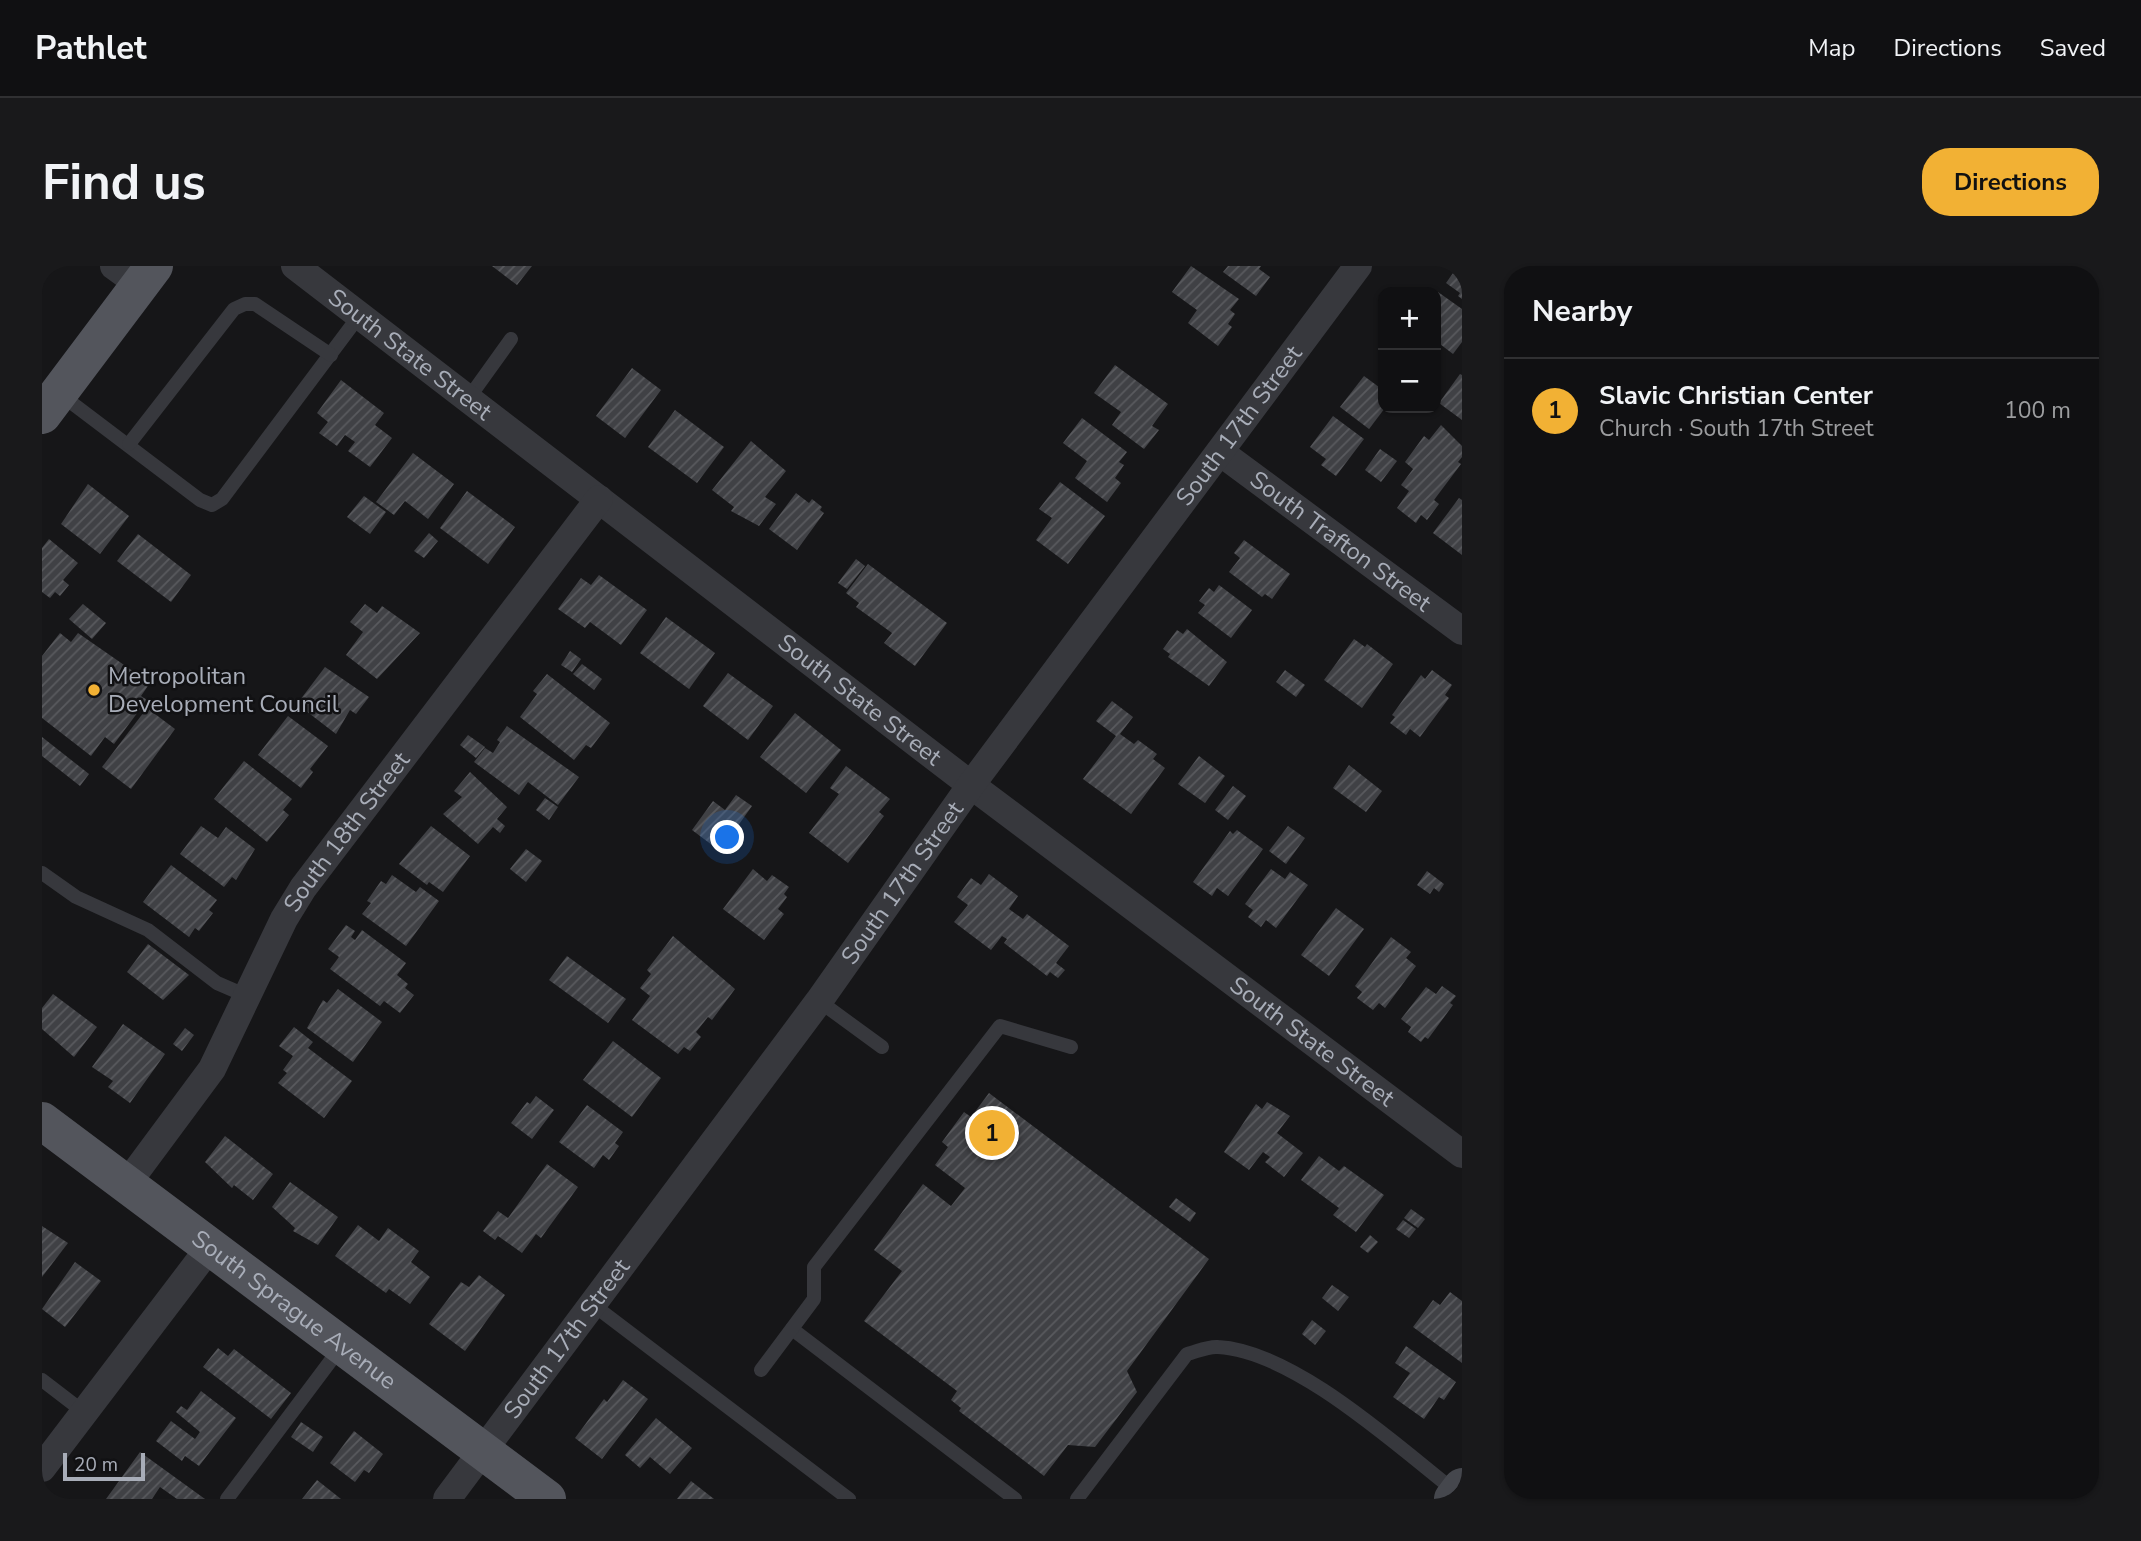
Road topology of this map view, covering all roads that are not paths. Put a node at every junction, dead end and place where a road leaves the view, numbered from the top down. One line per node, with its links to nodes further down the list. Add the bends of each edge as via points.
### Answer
1 (295, 266): 4 (street, South State Street)
2 (1358, 266): 10 (street, South 17th Street)
3 (136, 272): 8 (main road)
4 (359, 316): 6 (lane); 7 (street, South State Street)
5 (511, 339): 7 (lane)
6 (331, 355): 9 (lane, via 255,304 245,304 234,309); 9 (lane, via 222,499 212,505)
7 (468, 399): 11 (street, South State Street)
8 (50, 404): 9 (lane)
9 (129, 444)
10 (1220, 452): 12 (street, South Trafton Street); 13 (street, South 17th Street)
11 (599, 499): 13 (street, South State Street); 15 (street, South 18th Street, via 303,888)
12 (1462, 631)
13 (971, 785): 16 (street, South 17th Street); 20 (street, South State Street)
14 (42, 873): 15 (lane, via 76,897 148,930 217,983)
15 (247, 996): 21 (street, South 18th Street, via 212,1069)
16 (819, 1001): 18 (lane); 23 (street, South 17th Street)
17 (1071, 1046): 24 (lane, via 1000,1026 814,1267 814,1299)
18 (882, 1047)
19 (42, 1121): 21 (main road, South Sprague Avenue)
20 (1462, 1154)
21 (126, 1185): 22 (main road, South Sprague Avenue)
22 (210, 1247): 25 (main road, South Sprague Avenue); 28 (street)
23 (592, 1304): 29 (street, South 17th Street); 35 (lane)
24 (793, 1329): 26 (lane); 36 (lane)
25 (342, 1346): 29 (main road, South Sprague Avenue); 32 (lane)
26 (761, 1370)
27 (42, 1380): 28 (lane)
28 (85, 1412): 30 (street)
29 (482, 1451): 33 (street, South 17th Street); 34 (main road, South Sprague Avenue)
30 (42, 1468)
31 (1458, 1493): 37 (lane, via 1326,1391 1248,1351 1215,1346 1186,1354)
32 (227, 1499)
33 (447, 1499)
34 (547, 1499)
35 (849, 1499)
36 (1016, 1499)
37 (1077, 1499)

